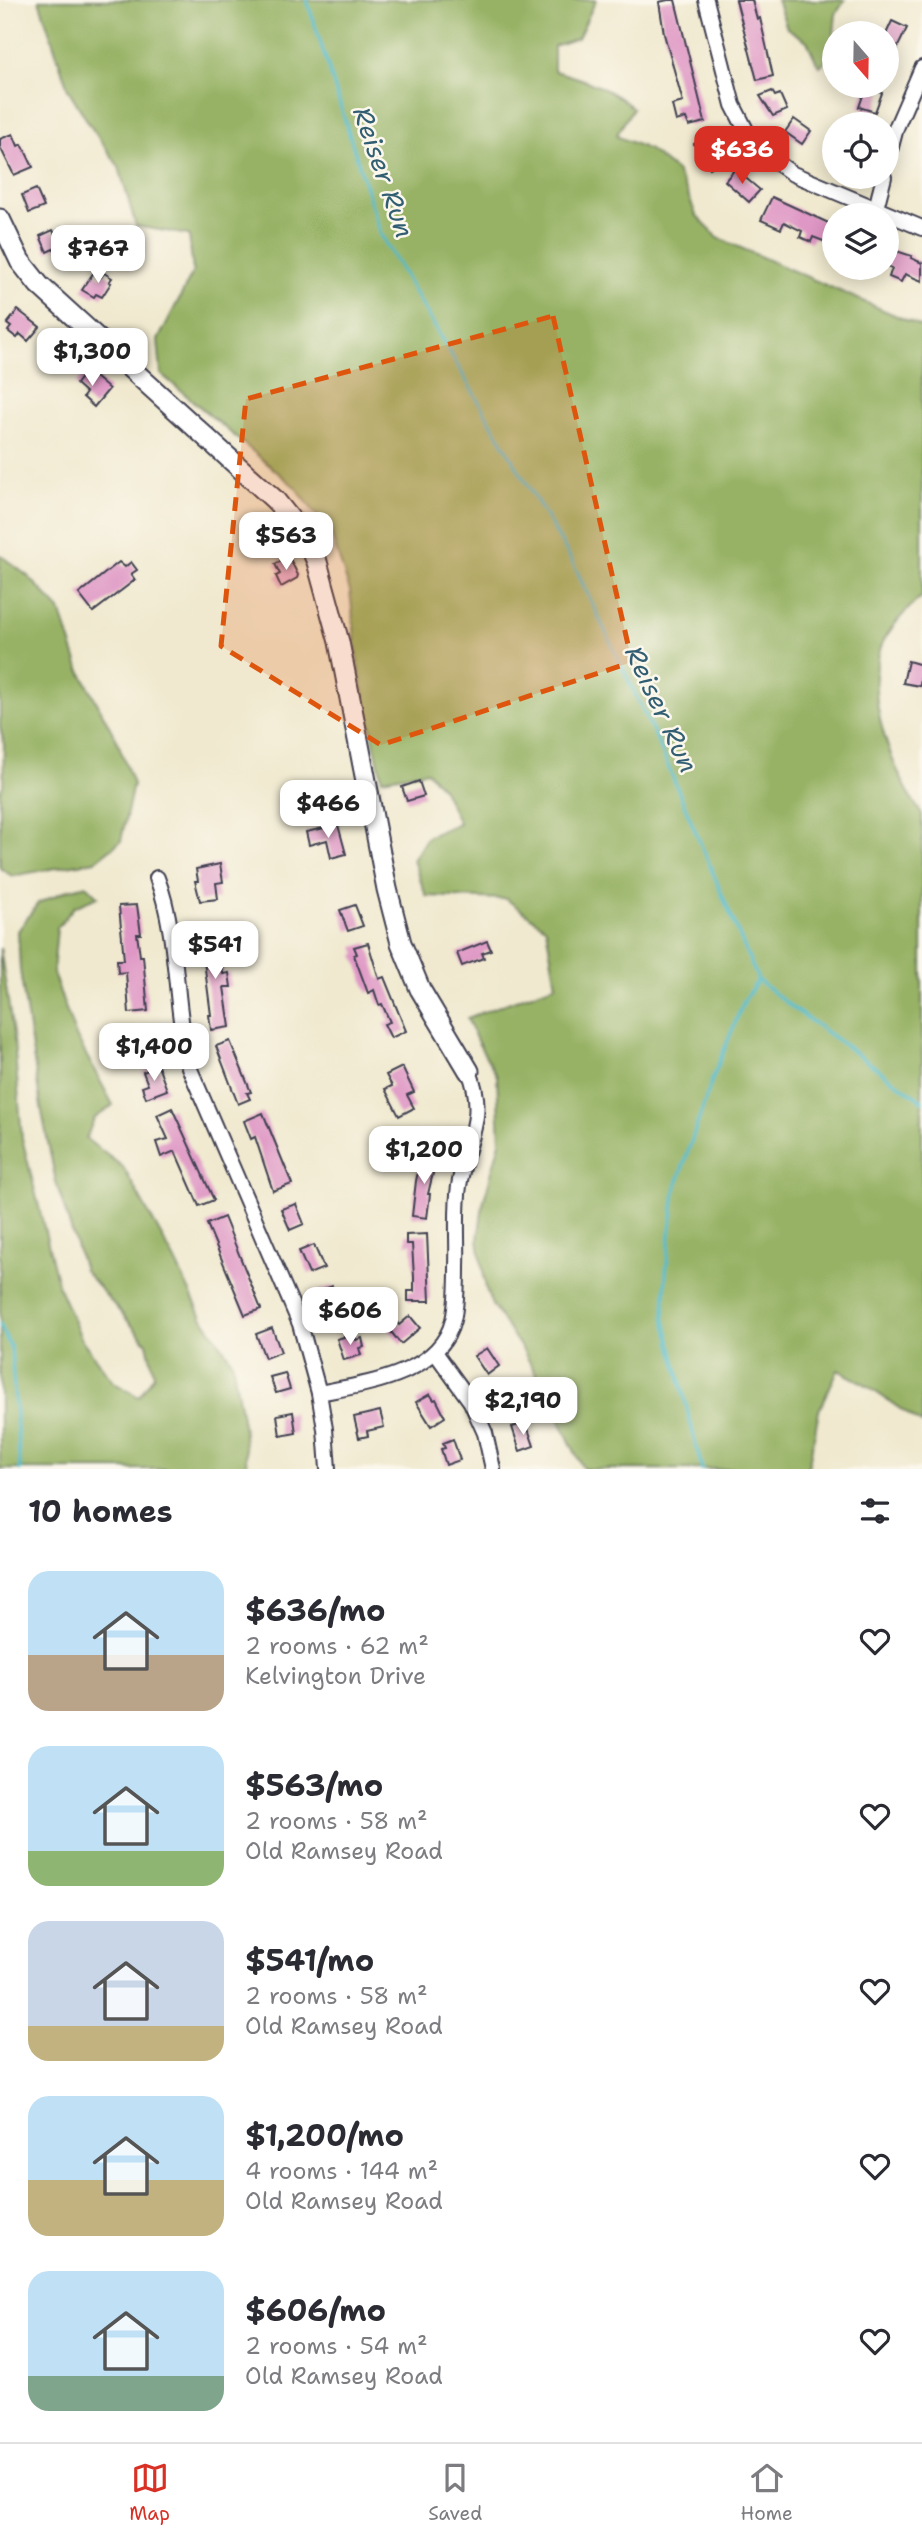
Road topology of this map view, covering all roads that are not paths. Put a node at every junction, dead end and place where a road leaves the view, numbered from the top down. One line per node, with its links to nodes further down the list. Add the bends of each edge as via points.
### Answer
1 (706, 0): 4 (street, via 733,106 762,152 793,174)
2 (922, 68): 3 (street)
3 (899, 121)
4 (864, 203)
5 (899, 218): 7 (street)
6 (0, 219): 9 (street, via 20,261 39,285 275,500 309,541 338,642 401,943 420,989)
7 (922, 228)
8 (157, 878): 11 (street, via 166,902 189,1067 300,1324)
9 (470, 1071): 10 (street, via 478,1107 459,1185 453,1321)
10 (435, 1352): 11 (street, via 389,1377); 13 (street, via 471,1402 485,1433)
11 (319, 1394): 12 (street)
12 (328, 1469)
13 (493, 1469)

